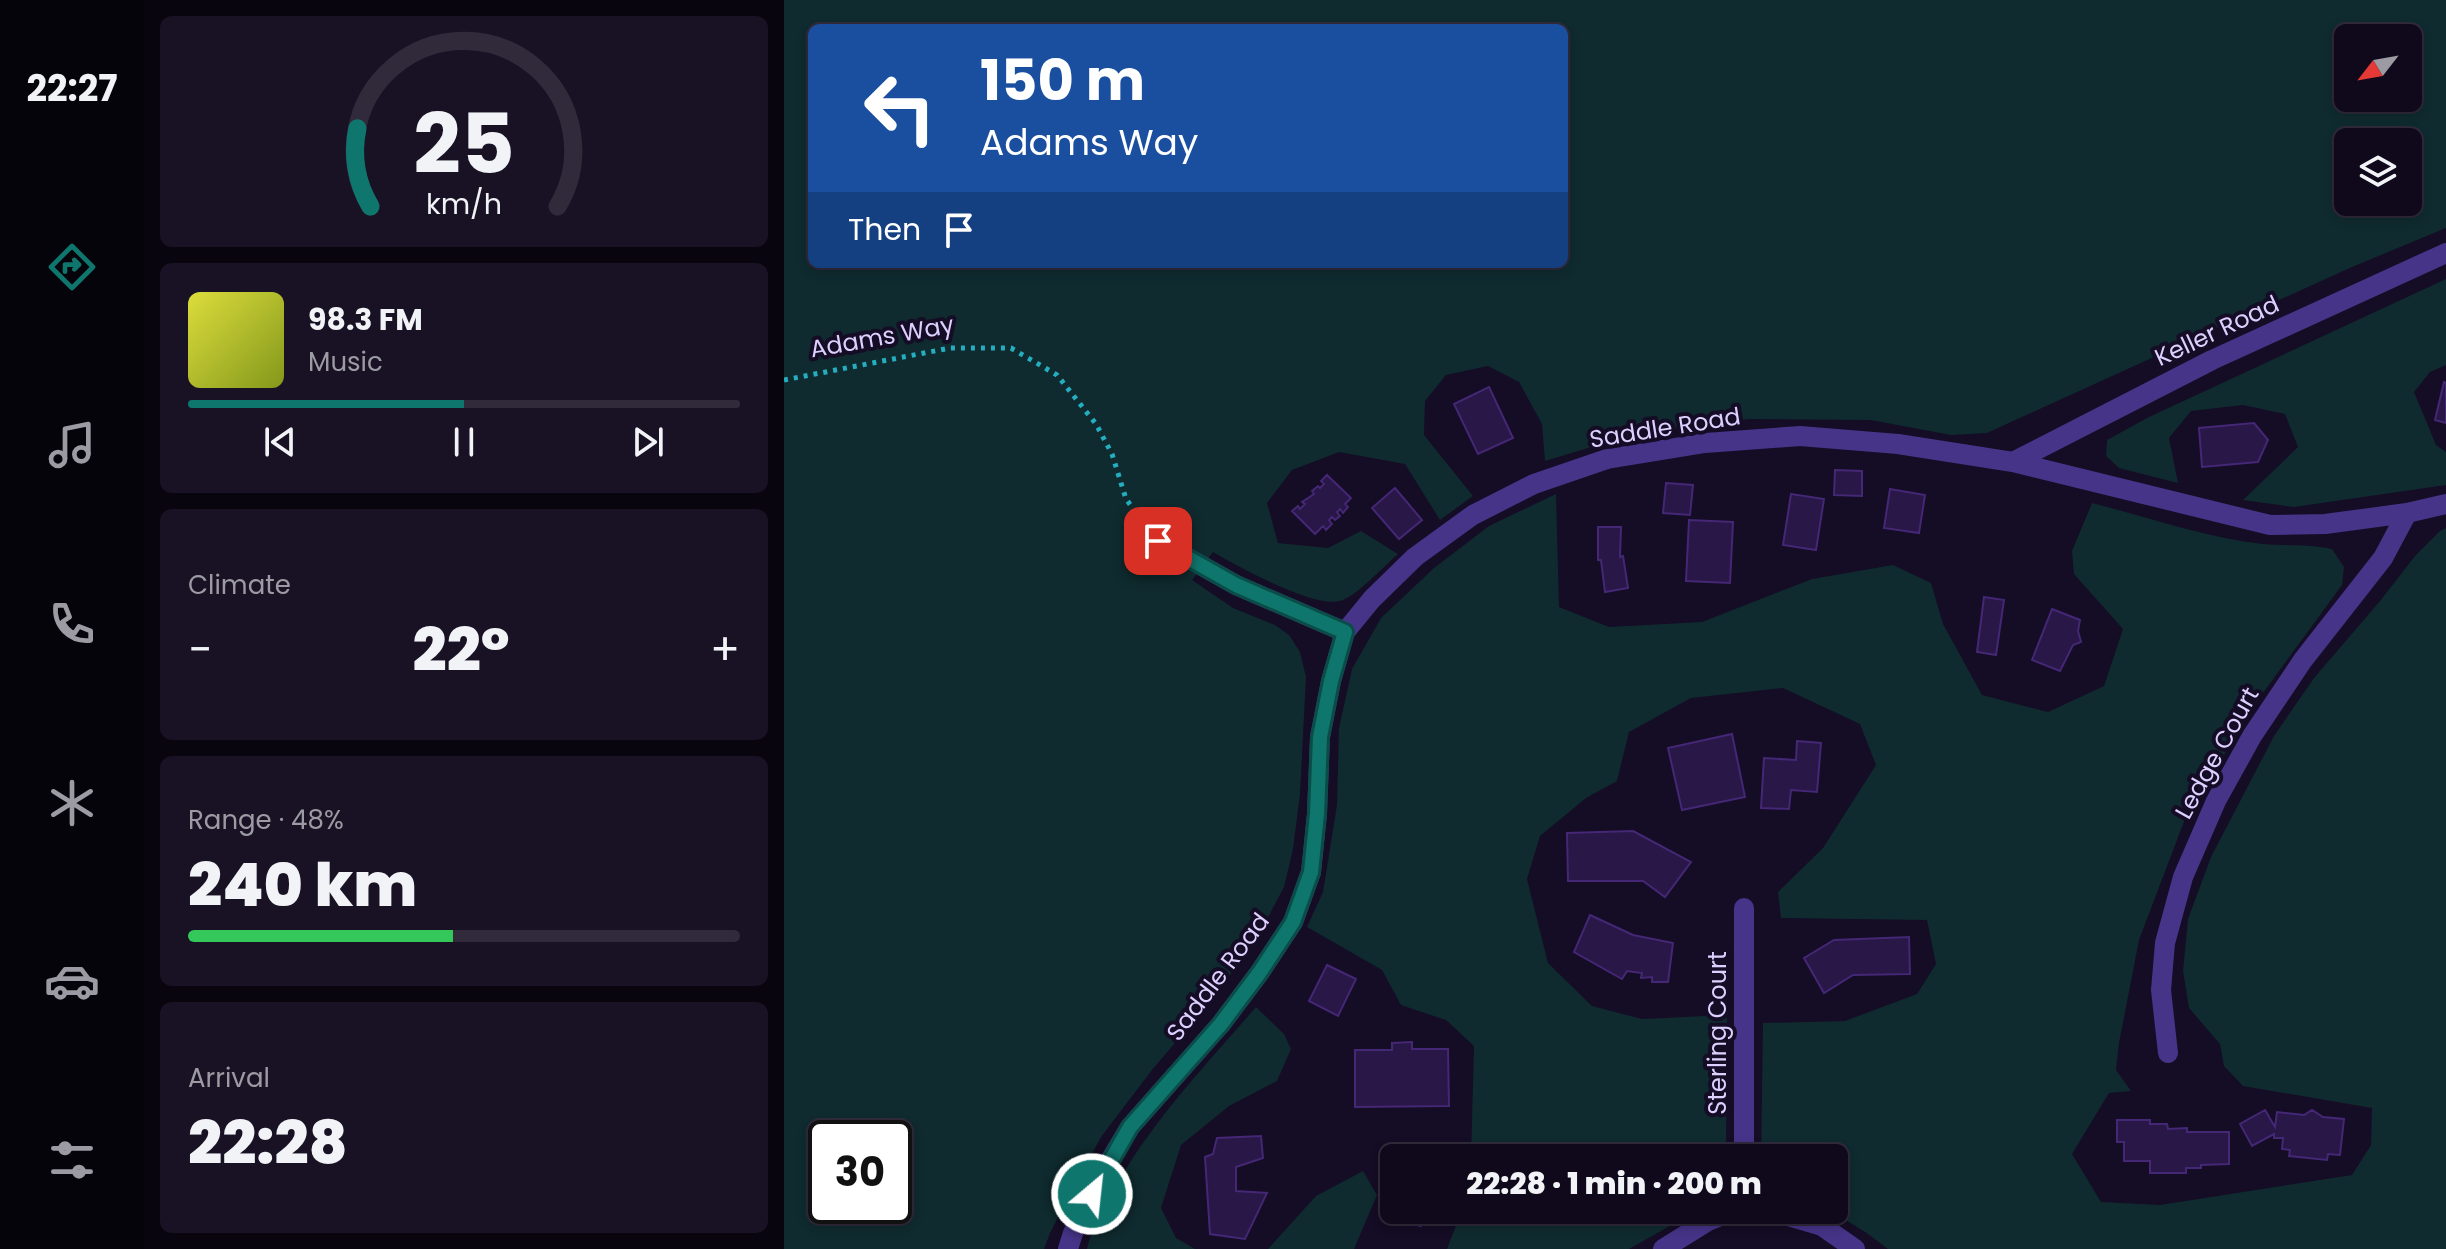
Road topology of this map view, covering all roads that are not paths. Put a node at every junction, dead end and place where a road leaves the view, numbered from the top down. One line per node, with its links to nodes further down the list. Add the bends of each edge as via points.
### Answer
1 (2446, 253): 2 (street, Keller Road, via 2212,360)
2 (2013, 462): 4 (street, Saddle Road, via 2270,525); 6 (street, Saddle Road, via 1800,436 1705,443 1607,459 1534,484 1473,515 1415,557)
3 (2446, 504): 4 (street, Saddle Road)
4 (2407, 513): 8 (street, Ledge Court, via 2383,558 2252,736 2216,801 2183,877 2165,943 2161,990)
5 (1158, 541): 6 (street, via 1236,585)
6 (1345, 632): 12 (street, Saddle Road, via 1320,737 1311,872 1293,922 1221,1024 1130,1127)
7 (1744, 908): 9 (street, Sterling Court)
8 (2168, 1053)
9 (1744, 1144)
10 (1703, 1224): 13 (street)
11 (1815, 1224): 14 (street)
12 (1068, 1249)
13 (1663, 1249)
14 (1855, 1249)

